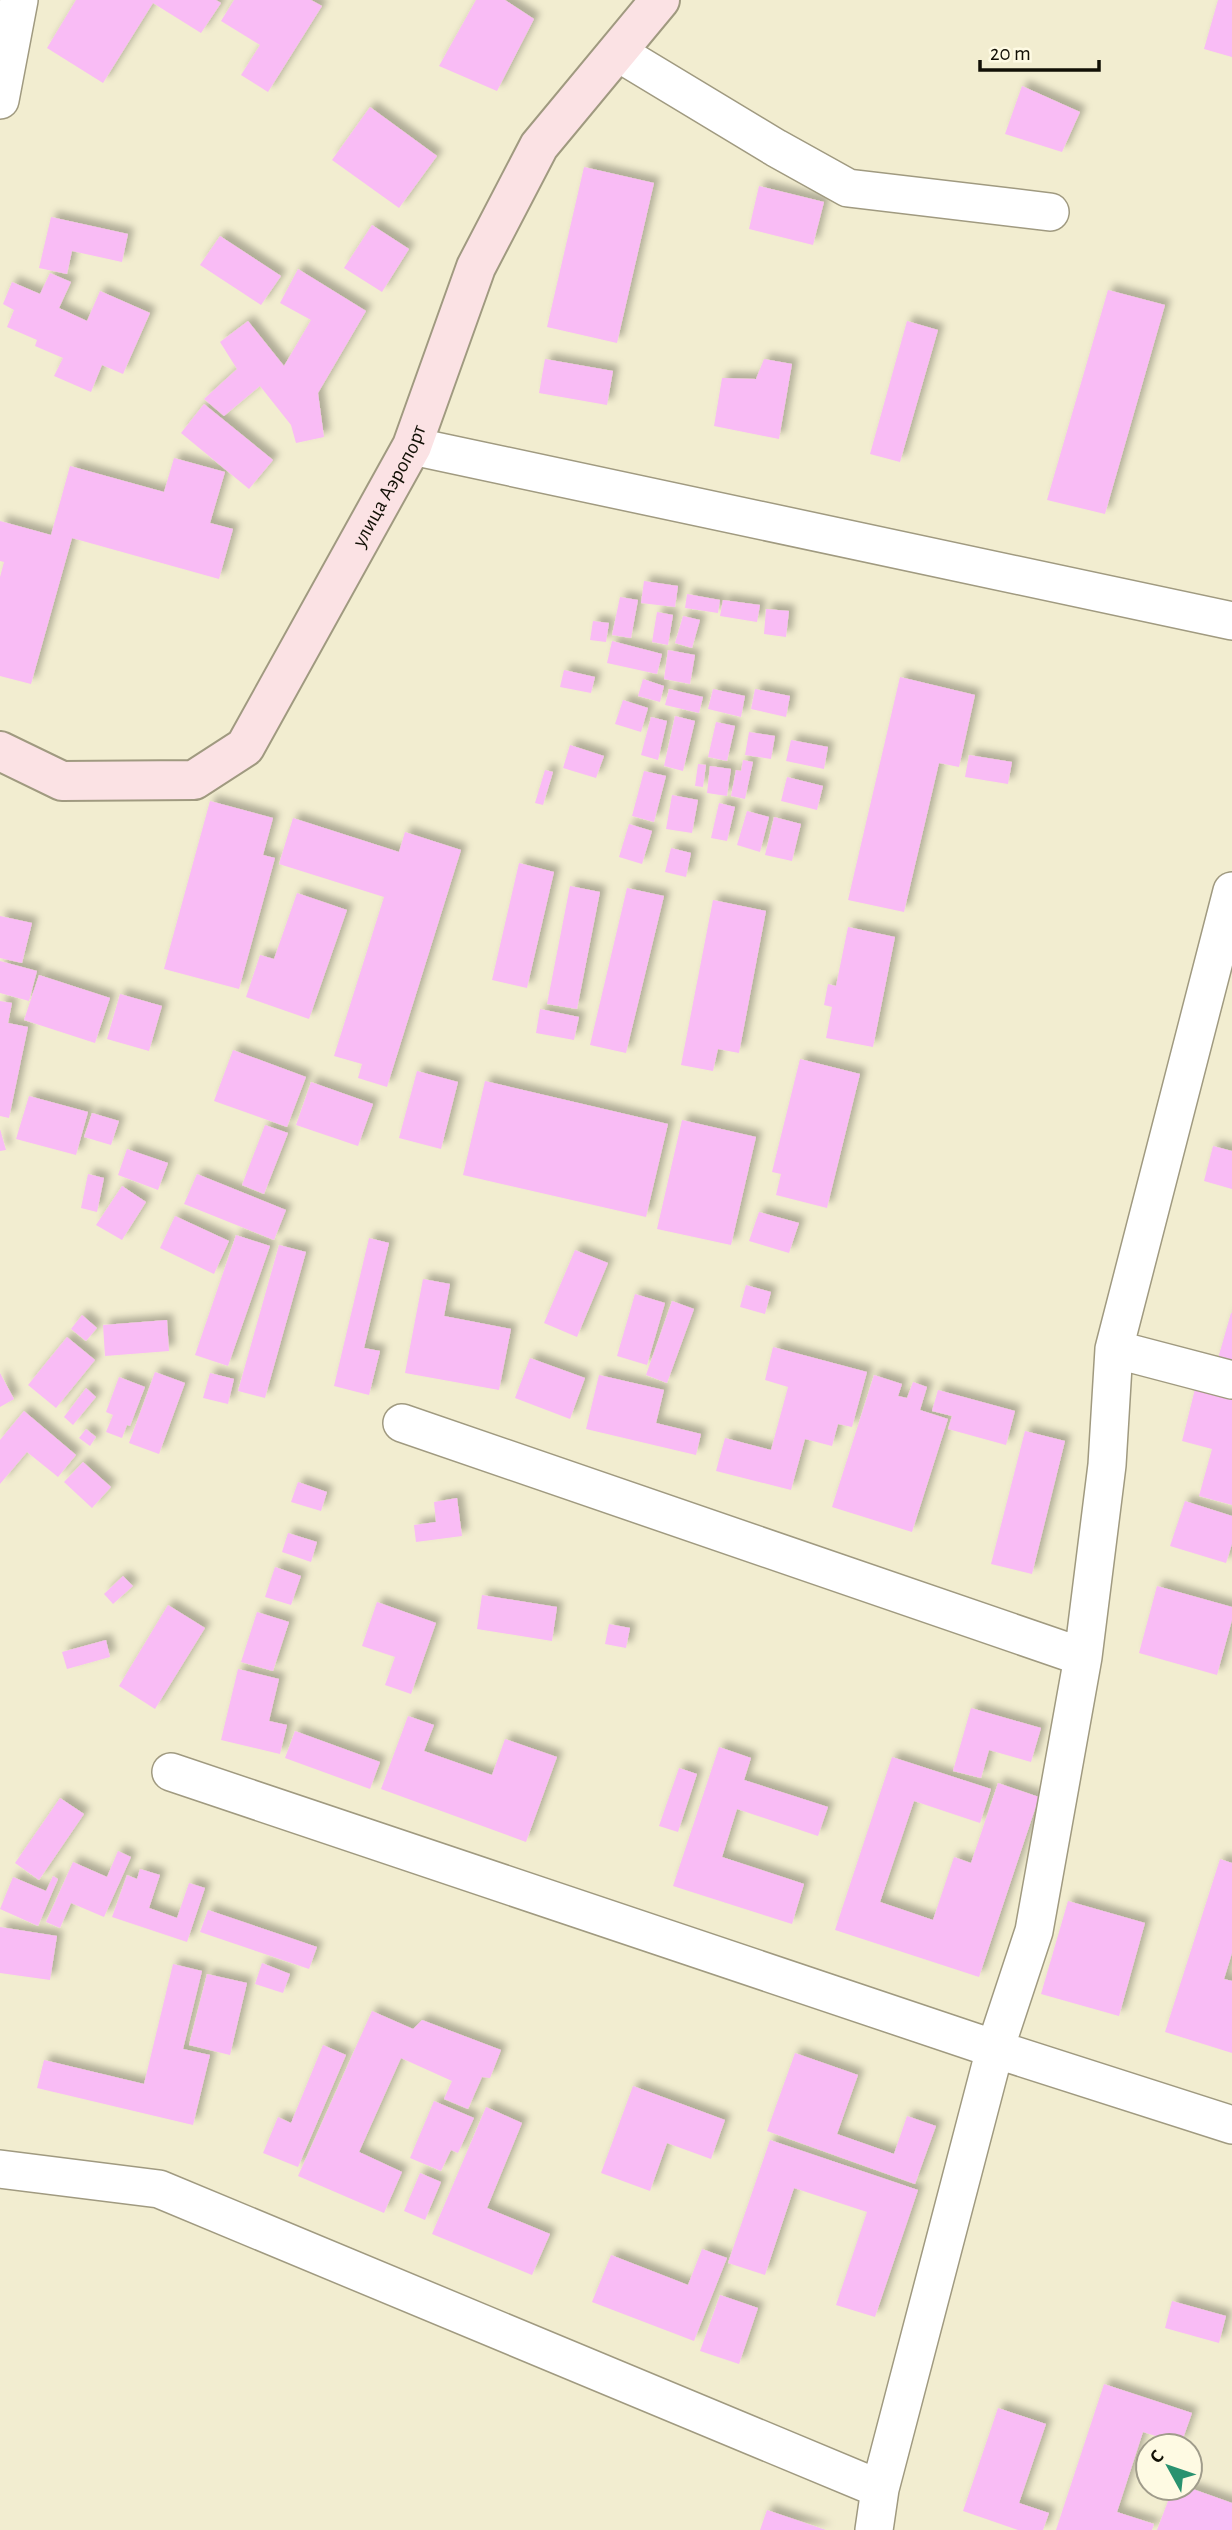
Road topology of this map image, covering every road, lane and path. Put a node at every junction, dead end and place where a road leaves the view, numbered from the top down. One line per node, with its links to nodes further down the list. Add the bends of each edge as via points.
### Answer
1 (19, 0): 4 (street)
2 (660, 0): 3 (main road, улица Аэропорт)
3 (617, 52): 5 (street, via 848,188); 6 (main road, улица Аэропорт, via 539,146 477,267)
4 (0, 100)
5 (1050, 212)
6 (412, 446): 7 (street); 8 (main road, улица Аэропорт, via 245,747 194,780 62,781)
7 (1232, 621)
8 (0, 751)
9 (1232, 891): 10 (street)
10 (1114, 1349): 11 (street); 13 (street, via 1107,1465)
11 (1232, 1380)
12 (402, 1423): 13 (street)
13 (1083, 1657): 15 (street, via 1034,1931)
14 (171, 1772): 15 (street)
15 (995, 2049): 16 (street); 18 (street)
16 (1232, 2125)
17 (0, 2169): 18 (street, via 159,2189)
18 (880, 2489): 19 (street)
19 (874, 2530)

